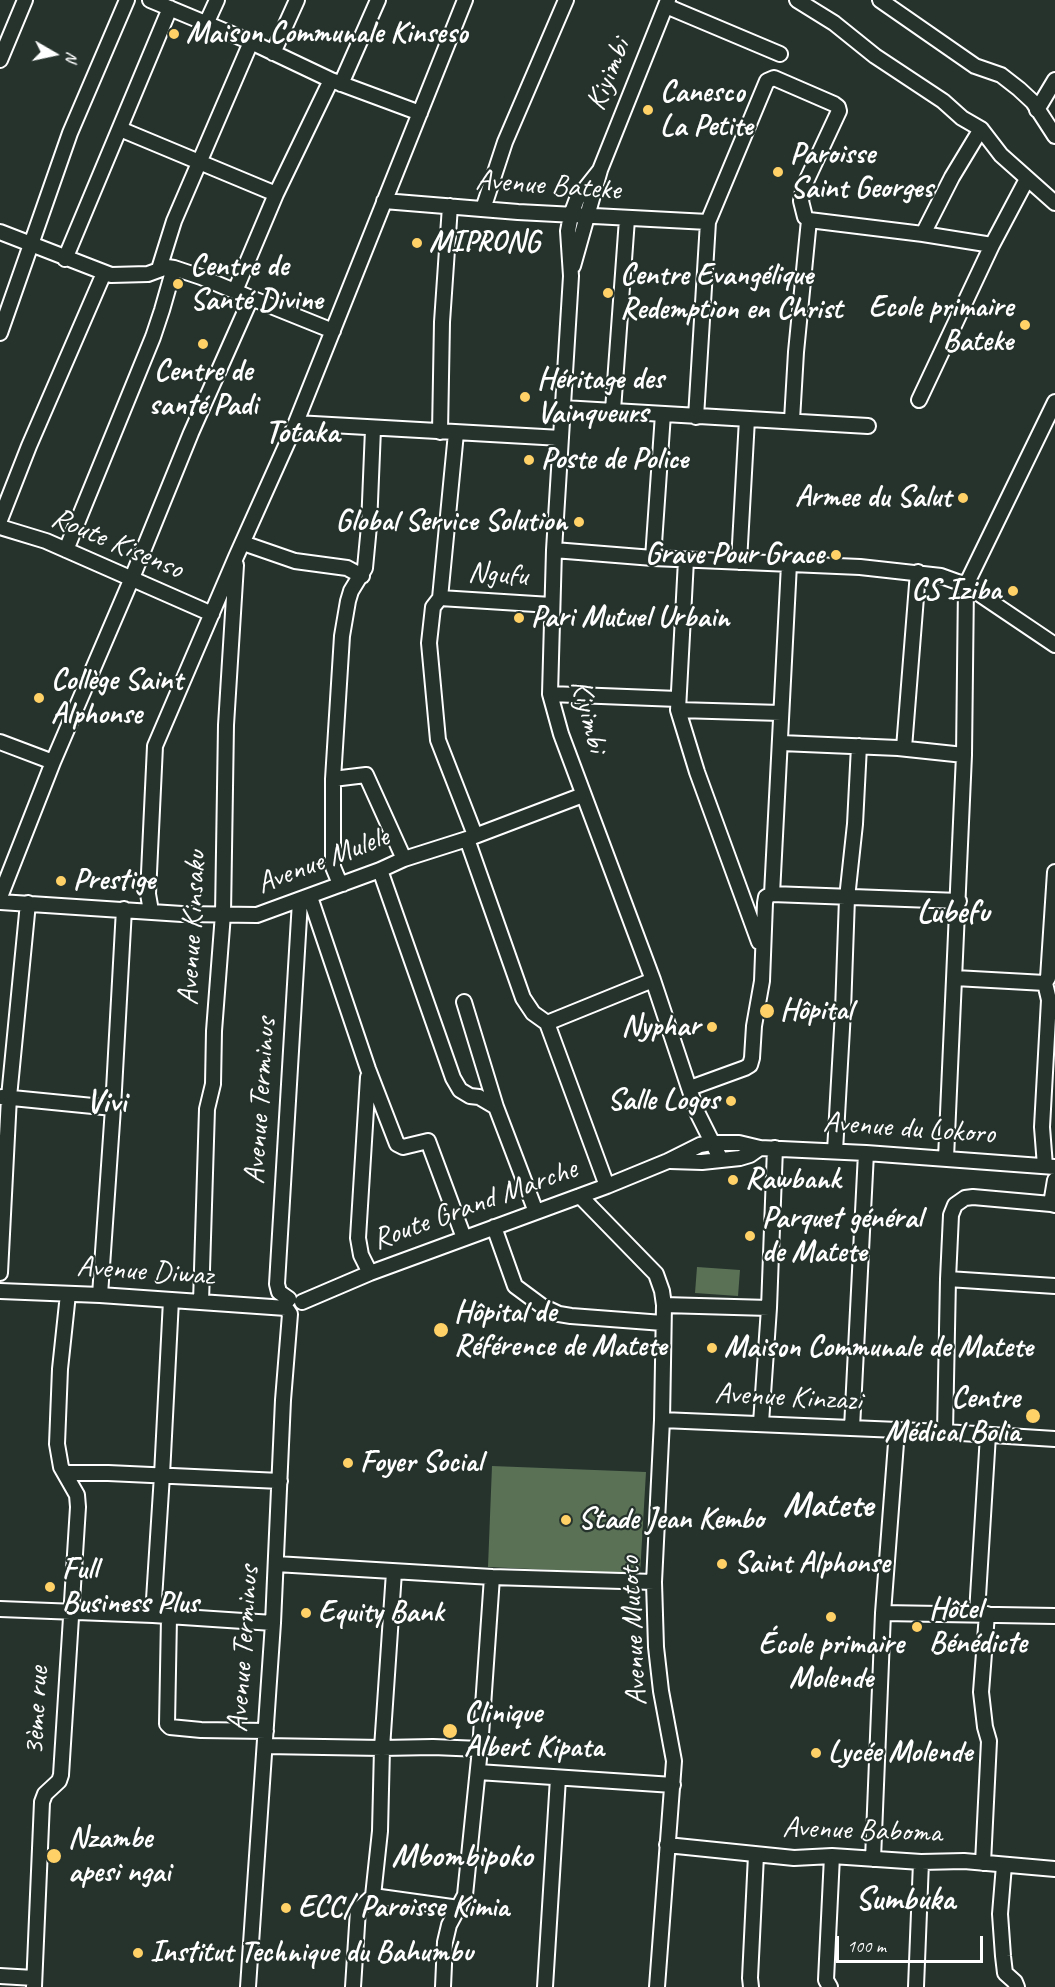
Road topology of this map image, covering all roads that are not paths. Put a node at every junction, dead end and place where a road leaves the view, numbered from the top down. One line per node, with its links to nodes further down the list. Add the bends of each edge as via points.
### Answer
1 (25, 0): 17 (street)
2 (126, 0): 40 (street, via 69,133)
3 (150, 0): 12 (street)
4 (217, 0): 13 (street)
5 (297, 0): 15 (street)
6 (378, 0): 19 (street)
7 (465, 0): 21 (street)
8 (566, 0): 32 (street, via 505,142)
9 (797, 0): 23 (street)
10 (880, 0): 20 (street, via 975,66 1001,75 1026,95)
11 (667, 3): 16 (street); 26 (street, Kiyimbi)
12 (170, 8): 13 (street); 22 (street)
13 (206, 24): 14 (street)
14 (251, 42): 15 (street); 25 (street)
15 (273, 53): 19 (street)
16 (780, 54)
17 (0, 60)
18 (1055, 80): 20 (street)
19 (336, 82): 21 (street); 28 (street)
20 (1037, 110): 24 (street)
21 (420, 113): 29 (street)
22 (120, 129): 25 (street); 42 (street)
23 (981, 129): 27 (street); 39 (street)
24 (1055, 136)
25 (200, 161): 28 (street); 44 (street)
26 (600, 170): 33 (street, via 577,199); 34 (street)
27 (1026, 180): 30 (street); 41 (street)
28 (276, 194): 47 (street)
29 (384, 201): 31 (street, Avenue Bateke); 49 (street)
30 (1055, 203)
31 (450, 206): 32 (street, Avenue Bateke); 62 (street)
32 (483, 209): 33 (street, Avenue Bateke)
33 (571, 214): 34 (street, Avenue Bateke); 46 (street)
34 (587, 216): 35 (street, Avenue Bateke); 46 (street)
35 (627, 219): 37 (street, Avenue Bateke); 54 (street)
36 (809, 220): 37 (street, via 801,201 804,186 839,111 838,107 774,78 767,81); 39 (street); 58 (street)
37 (708, 222): 56 (street)
38 (0, 232): 40 (street)
39 (923, 234): 41 (street)
40 (32, 245): 42 (street); 50 (street)
41 (992, 245): 51 (street)
42 (65, 259): 45 (street)
43 (174, 268): 44 (street); 47 (street); 68 (street, via 153,337)
44 (159, 269): 45 (street, via 123,276)
45 (104, 273): 65 (street)
46 (571, 276): 53 (street, Kiyimbi)
47 (235, 291): 48 (street)
48 (251, 298): 49 (street); 77 (street)
49 (333, 330): 59 (street)
50 (0, 333)
51 (919, 400)
52 (1055, 402): 78 (street)
53 (563, 408): 54 (street); 64 (street, Kiyimbi)
54 (613, 410): 55 (street)
55 (663, 414): 56 (street); 71 (street)
56 (696, 417): 57 (street)
57 (747, 419): 58 (street); 73 (street)
58 (792, 420): 60 (street)
59 (296, 423): 61 (street); 67 (street)
60 (868, 426)
61 (373, 429): 62 (street); 76 (street, via 369,526)
62 (440, 432): 63 (street)
63 (456, 432): 64 (street); 79 (street)
64 (561, 438): 69 (street, Kiyimbi)
65 (0, 520)
66 (0, 526): 68 (street, Route Kisenso)
67 (243, 543): 70 (street); 76 (street, via 295,561 347,568)
68 (66, 550): 77 (street, Route Kisenso)
69 (554, 550): 71 (street); 80 (street, Kiyimbi)
70 (236, 557): 81 (street); 109 (street, Avenue Kinsaku, via 226,725)
71 (653, 558): 72 (street)
72 (686, 560): 73 (street); 84 (street)
73 (739, 562): 74 (street)
74 (789, 564): 75 (street); 85 (street)
75 (918, 572): 78 (street); 89 (street)
76 (362, 576): 92 (street, via 351,591 342,636)
77 (132, 578): 81 (street, Route Kisenso); 91 (street)
78 (966, 585): 82 (street); 90 (street)
79 (440, 598): 80 (street, Ngufu); 94 (street, via 433,607 429,643 438,740)
80 (551, 605): 83 (street, Kiyimbi)
81 (212, 614): 108 (street, via 155,747 148,894)
82 (1054, 641)
83 (550, 694): 84 (street); 93 (street, Kiyimbi)
84 (678, 704): 85 (street); 110 (street, via 697,772)
85 (782, 713): 87 (street)
86 (0, 742): 91 (street)
87 (781, 743): 88 (street); 99 (street)
88 (859, 746): 89 (street); 102 (street)
89 (904, 748): 90 (street)
90 (964, 755): 105 (street)
91 (54, 762): 101 (street)
92 (333, 780): 95 (street, via 366,775); 98 (street, via 333,867)
93 (583, 795): 94 (street, Avenue Mulele); 112 (street, Kiyimbi)
94 (471, 837): 95 (street, Avenue Mulele); 115 (street, via 523,998 533,1013)
95 (404, 859): 96 (street, Avenue Mulele)
96 (380, 870): 98 (street, Avenue Mulele); 119 (street, via 453,1077 460,1090)
97 (1055, 872): 100 (street)
98 (343, 884): 103 (street, Avenue Mulele)
99 (772, 894): 102 (street); 110 (street, via 766,897)
100 (1054, 894): 113 (street)
101 (0, 897)
102 (847, 898): 105 (street); 124 (street)
103 (305, 899): 109 (street, Avenue Mulele, via 257,915); 116 (street); 148 (street, Avenue Terminus, via 277,1284)
104 (0, 902): 106 (street, Avenue Mulele)
105 (959, 902): 111 (street)
106 (28, 903): 107 (street, Avenue Mulele); 118 (street)
107 (124, 909): 108 (street, Avenue Mulele); 120 (street)
108 (151, 911): 109 (street, Avenue Mulele)
109 (223, 914): 146 (street, Avenue Kinsaku, via 213,1084 207,1109)
110 (762, 950): 117 (street, via 762,981 750,1065)
111 (956, 978): 113 (street); 126 (street)
112 (653, 980): 115 (street); 117 (street, Kiyimbi)
113 (1045, 983): 130 (street, via 1049,1000 1042,1127)
114 (464, 1002): 119 (street)
115 (547, 1023): 132 (street)
116 (368, 1069): 137 (street, via 397,1143 403,1147 428,1141); 139 (street, via 358,1238)
117 (690, 1088): 121 (street, Kiyimbi)
118 (4, 1097): 120 (street); 138 (street)
119 (496, 1107): 135 (street)
120 (113, 1108): 144 (street)
121 (706, 1144): 122 (street, Avenue du Lokoro, via 739,1143); 127 (street, Kiyimbi); 128 (street, Route Grand Marche); 129 (street, Kiyimbi)
122 (760, 1148): 123 (street, Avenue du Lokoro); 127 (street, Avenue du Lokoro, via 746,1156)
123 (775, 1148): 124 (street, Avenue du Lokoro); 149 (street)
124 (835, 1151): 125 (street, Avenue du Lokoro)
125 (866, 1153): 126 (street, Avenue du Lokoro); 153 (street)
126 (946, 1158): 130 (street, Avenue du Lokoro)
127 (720, 1160): 129 (street, Route Grand Marche)
128 (668, 1161): 129 (street, Route Grand Marche); 132 (street, Route Grand Marche)
129 (702, 1162)
130 (1050, 1166)
131 (1055, 1180): 134 (street)
132 (607, 1186): 133 (street, Route Grand Marche)
133 (580, 1196): 135 (street, Route Grand Marche); 147 (street, Avenue Mutoto, via 656,1274)
134 (1053, 1205): 140 (street, via 973,1197 959,1202 951,1215)
135 (536, 1212): 136 (street, Route Grand Marche)
136 (494, 1227): 137 (street, Route Grand Marche); 150 (street, via 515,1286 542,1306 571,1316)
137 (464, 1238): 139 (street, Route Grand Marche)
138 (0, 1273)
139 (370, 1273): 148 (street, Route Grand Marche)
140 (948, 1279): 141 (street); 155 (street)
141 (1055, 1286)
142 (0, 1291): 143 (street, Avenue Diwaz)
143 (68, 1294): 144 (street, Avenue Diwaz); 158 (street, 3ème rue, via 57,1444)
144 (100, 1295): 145 (street, Avenue Diwaz)
145 (171, 1300): 146 (street, Avenue Diwaz); 159 (street)
146 (201, 1302): 148 (street, Avenue Diwaz)
147 (664, 1305): 149 (street); 150 (street, Avenue Mutoto)
148 (292, 1306): 160 (street, Avenue Terminus)
149 (769, 1308): 152 (street)
150 (663, 1323): 151 (street, Avenue Mutoto)
151 (662, 1420): 152 (street, Avenue Kinzazi); 164 (street, Avenue Mutoto)
152 (761, 1423): 153 (street, Avenue Kinzazi)
153 (852, 1428): 154 (street, Avenue Kinzazi)
154 (897, 1430): 155 (street, Avenue Kinzazi); 167 (street)
155 (945, 1432): 156 (street, Avenue Kinzazi)
156 (988, 1435): 157 (street, Avenue Kinzazi); 168 (street)
157 (1055, 1439)
158 (66, 1473): 159 (street); 166 (street, 3ème rue, via 77,1495 78,1507)
159 (162, 1475): 160 (street); 169 (street)
160 (280, 1481): 161 (street, Avenue Terminus)
161 (276, 1564): 162 (street); 172 (street, Avenue Terminus)
162 (394, 1572): 163 (street); 175 (street)
163 (492, 1577): 164 (street); 176 (street)
164 (654, 1582): 179 (street, Avenue Mutoto, via 656,1647 674,1761)
165 (0, 1609): 166 (street)
166 (70, 1612): 169 (street); 191 (street, 3ème rue, via 61,1775 42,1803)
167 (883, 1613): 168 (street); 183 (street)
168 (982, 1614): 170 (street); 185 (street, via 981,1692 989,1741)
169 (153, 1615): 171 (street)
170 (1055, 1616)
171 (169, 1617): 172 (street); 173 (street, via 167,1725)
172 (273, 1623): 173 (street, Avenue Terminus)
173 (266, 1731): 174 (street, Avenue Terminus)
174 (265, 1746): 175 (street); 192 (street, Avenue Terminus)
175 (382, 1748): 176 (street); 188 (street, via 380,1831)
176 (480, 1749): 177 (street)
177 (478, 1772): 178 (street); 189 (street, via 465,1895)
178 (558, 1778): 179 (street); 195 (street)
179 (673, 1785): 180 (street, Avenue Mutoto)
180 (667, 1845): 181 (street, Avenue Baboma); 196 (street, Avenue Mutoto)
181 (756, 1855): 182 (street, Avenue Baboma); 197 (street)
182 (832, 1856): 183 (street, Avenue Baboma); 198 (street, via 826,1980)
183 (873, 1859): 184 (street, Avenue Baboma)
184 (921, 1862): 185 (street, Avenue Baboma); 199 (street)
185 (983, 1863): 186 (street, Avenue Baboma)
186 (1004, 1865): 187 (street, Avenue Baboma); 200 (street, via 1000,1914 1003,1956 1005,1973)
187 (1055, 1869)
188 (373, 1896): 189 (street); 193 (street, via 358,1910)
189 (459, 1908): 194 (street, via 445,1942)
190 (0, 1976): 191 (street)
191 (34, 1983)
192 (248, 1987)
193 (353, 1987)
194 (443, 1987)
195 (545, 1987)
196 (657, 1987)
197 (751, 1987)
198 (830, 1987)
199 (916, 1987)
200 (1017, 1987)

